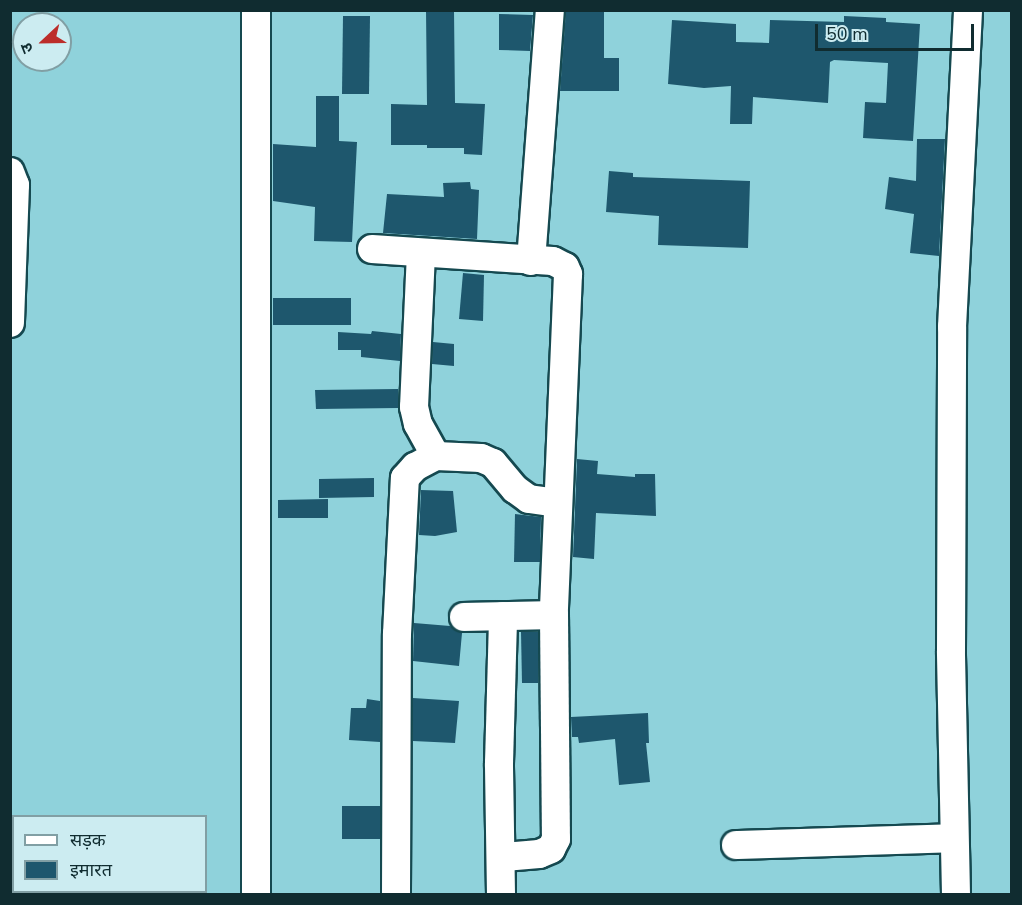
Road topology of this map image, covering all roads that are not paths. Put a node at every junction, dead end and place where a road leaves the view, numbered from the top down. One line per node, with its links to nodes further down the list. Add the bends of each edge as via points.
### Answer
1 (256, 10): 17 (street)
2 (550, 10): 7 (street)
3 (968, 10): 14 (street, via 952,327)
4 (10, 172): 8 (street, via 15,185)
5 (372, 249): 6 (street)
6 (421, 253): 7 (street); 9 (street, via 414,406 418,424)
7 (531, 261): 10 (street, via 559,263 568,274)
8 (10, 323)
9 (436, 456): 10 (street, via 481,458 493,463 529,500); 18 (street, via 414,467 405,478 402,494)
10 (557, 503): 11 (street)
11 (554, 615): 12 (street); 16 (street, via 556,839 551,849 539,854)
12 (502, 616): 13 (street); 16 (street)
13 (464, 617)
14 (953, 838): 15 (street); 20 (street)
15 (736, 845)
16 (501, 857): 19 (street)
17 (256, 894)
18 (396, 894)
19 (501, 894)
20 (956, 894)

